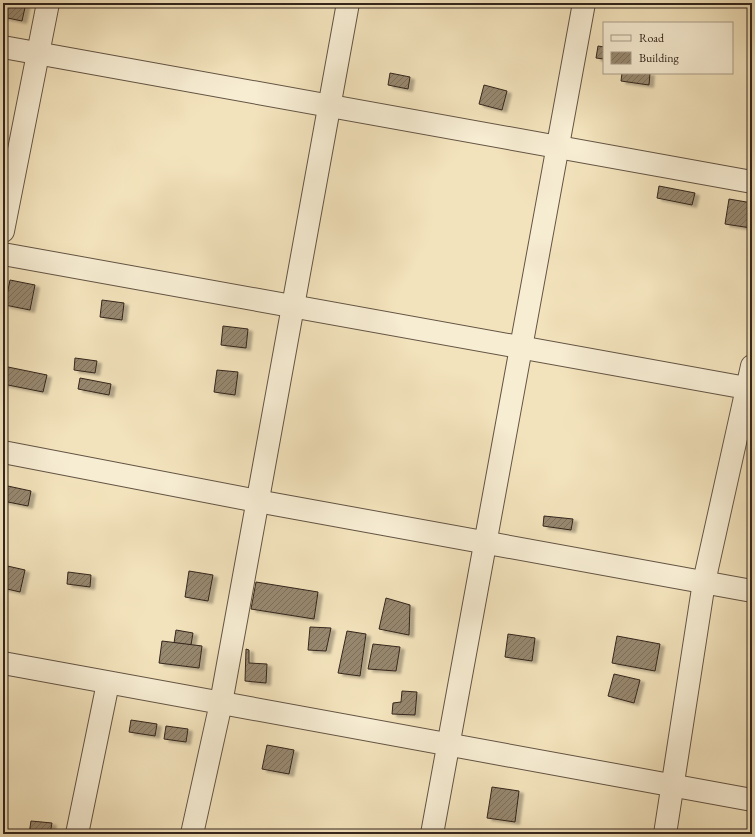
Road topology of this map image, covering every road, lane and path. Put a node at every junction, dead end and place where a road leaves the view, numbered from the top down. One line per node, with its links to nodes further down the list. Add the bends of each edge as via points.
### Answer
1 (48, 3): 5 (street)
2 (348, 3): 6 (street)
3 (584, 3): 7 (street)
4 (3, 47): 5 (street)
5 (38, 53): 6 (street); 9 (street)
6 (329, 106): 7 (street); 11 (street)
7 (557, 146): 8 (street); 12 (street)
8 (752, 182)
9 (3, 231)
10 (3, 254): 11 (street)
11 (293, 306): 12 (street); 16 (street)
12 (521, 347): 14 (street); 17 (street)
13 (752, 366): 14 (street)
14 (750, 388): 18 (street)
15 (3, 452): 16 (street)
16 (257, 501): 17 (street); 22 (street)
17 (485, 542): 18 (street); 23 (street)
18 (704, 582): 19 (street); 24 (street)
19 (752, 591)
20 (3, 663): 21 (street)
21 (108, 682): 22 (street); 26 (street)
22 (221, 703): 23 (street); 27 (street)
23 (449, 744): 24 (street); 28 (street)
24 (672, 786): 25 (street); 29 (street)
25 (752, 800)
26 (77, 834)
27 (192, 834)
28 (432, 834)
29 (664, 834)

